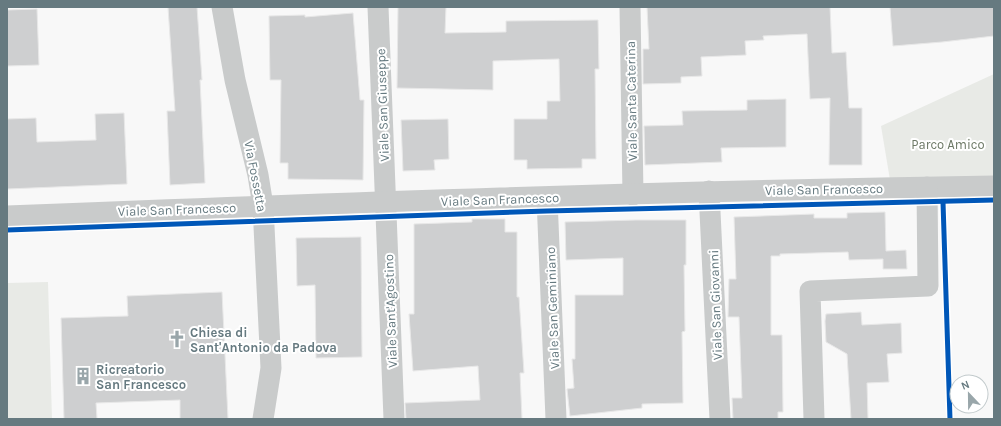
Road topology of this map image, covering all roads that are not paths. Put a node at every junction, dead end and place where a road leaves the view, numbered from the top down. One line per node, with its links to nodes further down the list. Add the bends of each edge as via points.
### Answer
1 (222, 7): 10 (street, Via Fossetta)
2 (378, 7): 9 (street, Viale San Giuseppe)
3 (630, 7): 7 (street, Viale Santa Caterina)
4 (994, 186): 5 (street, Viale San Francesco)
5 (927, 187): 6 (street, Viale San Francesco); 16 (street, via 928,286 810,291)
6 (709, 191): 7 (street, Viale San Francesco); 15 (street, Viale San Giovanni)
7 (632, 195): 8 (street, Viale San Francesco)
8 (547, 198): 9 (street, Viale San Francesco); 14 (street, Viale San Geminiano)
9 (386, 202): 10 (street, Viale San Francesco); 13 (street, Viale Sant'Agostino)
10 (263, 206): 11 (street, Viale San Francesco); 12 (street, Via Fossetta, via 272,368)
11 (7, 216)
12 (263, 419)
13 (394, 419)
14 (556, 419)
15 (720, 419)
16 (814, 419)

